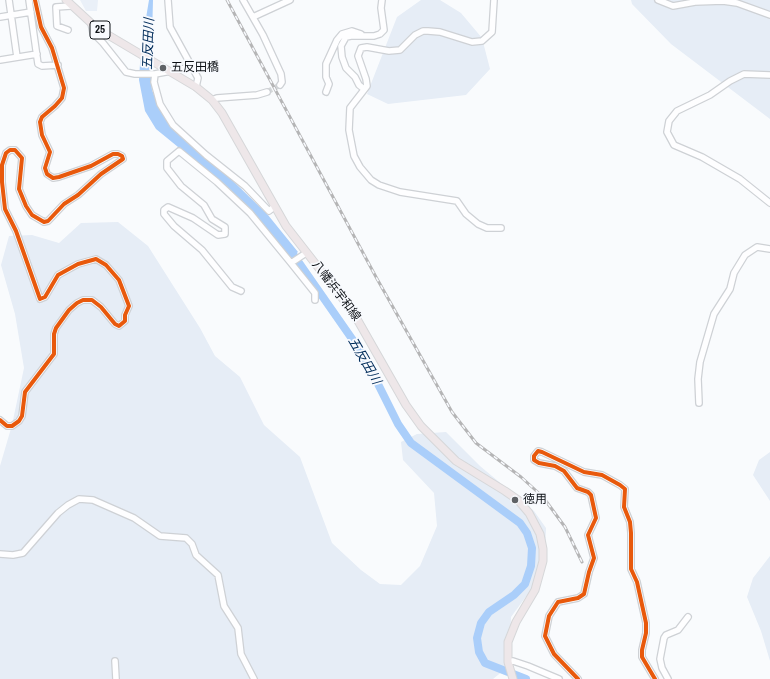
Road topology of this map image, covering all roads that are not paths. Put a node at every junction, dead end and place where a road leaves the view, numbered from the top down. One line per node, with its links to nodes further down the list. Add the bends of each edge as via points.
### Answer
1 (9, 0): 13 (street)
2 (30, 0): 12 (street)
3 (35, 0): 23 (street, via 41,27)
4 (66, 0): 11 (main road, 八幡浜宇和線 / 25)
5 (168, 0): 24 (street, via 170,27)
6 (290, 0): 16 (street)
7 (382, 0): 19 (street, via 384,30 380,34)
8 (494, 0): 30 (street, via 492,32 482,41 472,42 440,32 423,31 415,35 400,50 361,48 358,56 366,80 367,86)
9 (658, 0): 14 (street, via 673,6 723,1 737,3)
10 (245, 1): 16 (street)
11 (71, 6): 17 (main road, 八幡浜宇和線 / 25); 18 (street, via 56,7 57,26)
12 (31, 12): 13 (street); 20 (street)
13 (11, 15): 15 (street); 21 (street)
14 (770, 15)
15 (0, 17)
16 (253, 17): 28 (street, via 281,74)
17 (91, 23): 25 (main road, 八幡浜宇和線 / 25); 26 (street, via 93,33 126,72)
18 (68, 30)
19 (365, 36): 30 (street, via 346,38 342,41 341,51 346,68 355,77 358,86); 32 (street, via 352,31 342,34 326,64 329,84)
20 (37, 54): 21 (street); 23 (street, via 39,66)
21 (17, 57): 22 (street)
22 (0, 60)
23 (58, 65): 43 (street, via 63,82 62,98 40,122 42,135 50,152 45,168 46,174 53,178 59,177 91,166 113,154 122,156 123,159 44,222 32,215 26,206 19,189 22,158 15,150 10,150 6,153 2,165 6,209 40,299 45,297 58,275 78,264 96,259 119,280 129,306 125,321 119,326 92,300 77,303 56,328 54,354 25,392 19,421 7,426)
24 (192, 67): 25 (street); 29 (street, via 198,78)
25 (170, 72): 26 (street); 29 (main road, 八幡浜宇和線 / 25)
26 (154, 73): 35 (street, via 160,104 173,125 269,210)
27 (770, 75): 34 (street, via 744,74 730,80 710,95 677,112 669,121 667,132 674,145 702,157 740,179)
28 (280, 85)
29 (196, 87): 33 (main road, 八幡浜宇和線 / 25)
30 (364, 89): 36 (street, via 350,108 349,130 354,156 364,173 379,184 400,192 457,201 466,214 478,224 487,228)
31 (267, 92): 33 (street)
32 (326, 92)
33 (212, 100): 35 (main road, 八幡浜宇和線 / 25, via 222,113)
34 (770, 203)
35 (274, 207): 38 (main road, 八幡浜宇和線 / 25)
36 (502, 228)
37 (770, 249): 42 (street, via 757,247 745,255 734,273 730,289 714,314 700,362)
38 (304, 254): 39 (street); 47 (main road, 八幡浜宇和線 / 25, via 353,312 406,405 421,426 456,461 518,500 536,524 543,550 543,561 534,590 508,642)
39 (292, 262): 40 (street, via 250,213 178,151 167,161 167,168 181,186 204,205 212,219 225,227 226,231 222,236 218,235 194,218 168,207 164,214 202,250 232,287); 41 (street, via 315,292)
40 (241, 292)
41 (315, 300)
42 (699, 403)
43 (0, 420)
44 (0, 554): 49 (street, via 23,553 68,504 79,499 93,500 134,518 160,536 186,538 192,544 196,555 218,575 224,606 238,628 241,654)
45 (688, 617): 54 (street, via 680,628 664,638 660,659)
46 (115, 661): 48 (street)
47 (508, 664): 50 (main road, 八幡浜宇和線 / 25); 51 (street, via 513,661)
48 (116, 679)
49 (254, 679)
50 (513, 679)
51 (559, 679)
52 (578, 679): 53 (street, via 554,654 545,636 549,616 558,602 578,598 584,594 594,558 588,535 596,518 591,495 577,488 564,471 555,466 539,464 534,460 538,452 584,472 602,475 624,490 624,507 631,533 631,569 636,576 646,623 642,657)
53 (655, 679)
54 (668, 679)

